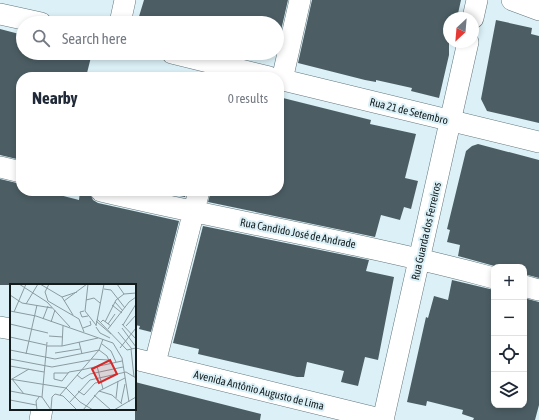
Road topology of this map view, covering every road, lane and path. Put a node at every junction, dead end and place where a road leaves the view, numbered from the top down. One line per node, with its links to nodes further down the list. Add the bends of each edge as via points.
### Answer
1 (125, 0): 8 (street)
2 (300, 0): 11 (street)
3 (477, 0): 6 (street)
4 (512, 0): 5 (street)
5 (539, 10)
6 (474, 12)
7 (0, 14): 9 (street)
8 (122, 16)
9 (16, 18)
10 (467, 48): 17 (street, Rua Guarda dos Ferreiros)
11 (284, 55)
12 (193, 60): 14 (street, Rua 21 de Setembro)
13 (283, 60): 15 (street)
14 (230, 72)
15 (279, 72)
16 (284, 81): 17 (street, Rua 21 de Setembro)
17 (451, 121): 18 (street, Rua 21 de Setembro); 24 (street, Rua Guarda dos Ferreiros)
18 (539, 142)
19 (0, 167): 20 (street)
20 (16, 171)
21 (122, 196): 23 (street, Rua Candido José de Andrade)
22 (198, 196): 23 (street)
23 (193, 213): 24 (street, Rua Candido José de Andrade); 31 (street)
24 (420, 258): 25 (street, Rua Candido José de Andrade); 34 (street, Rua Guarda dos Ferreiros)
25 (491, 277)
26 (527, 287): 27 (street)
27 (539, 290)
28 (0, 327): 29 (street)
29 (10, 329)
30 (136, 359): 31 (street, Avenida Antônio Augusto de Lima)
31 (155, 363): 34 (street, Avenida Antônio Augusto de Lima)
32 (42, 410): 33 (street)
33 (40, 420)
34 (384, 420)

